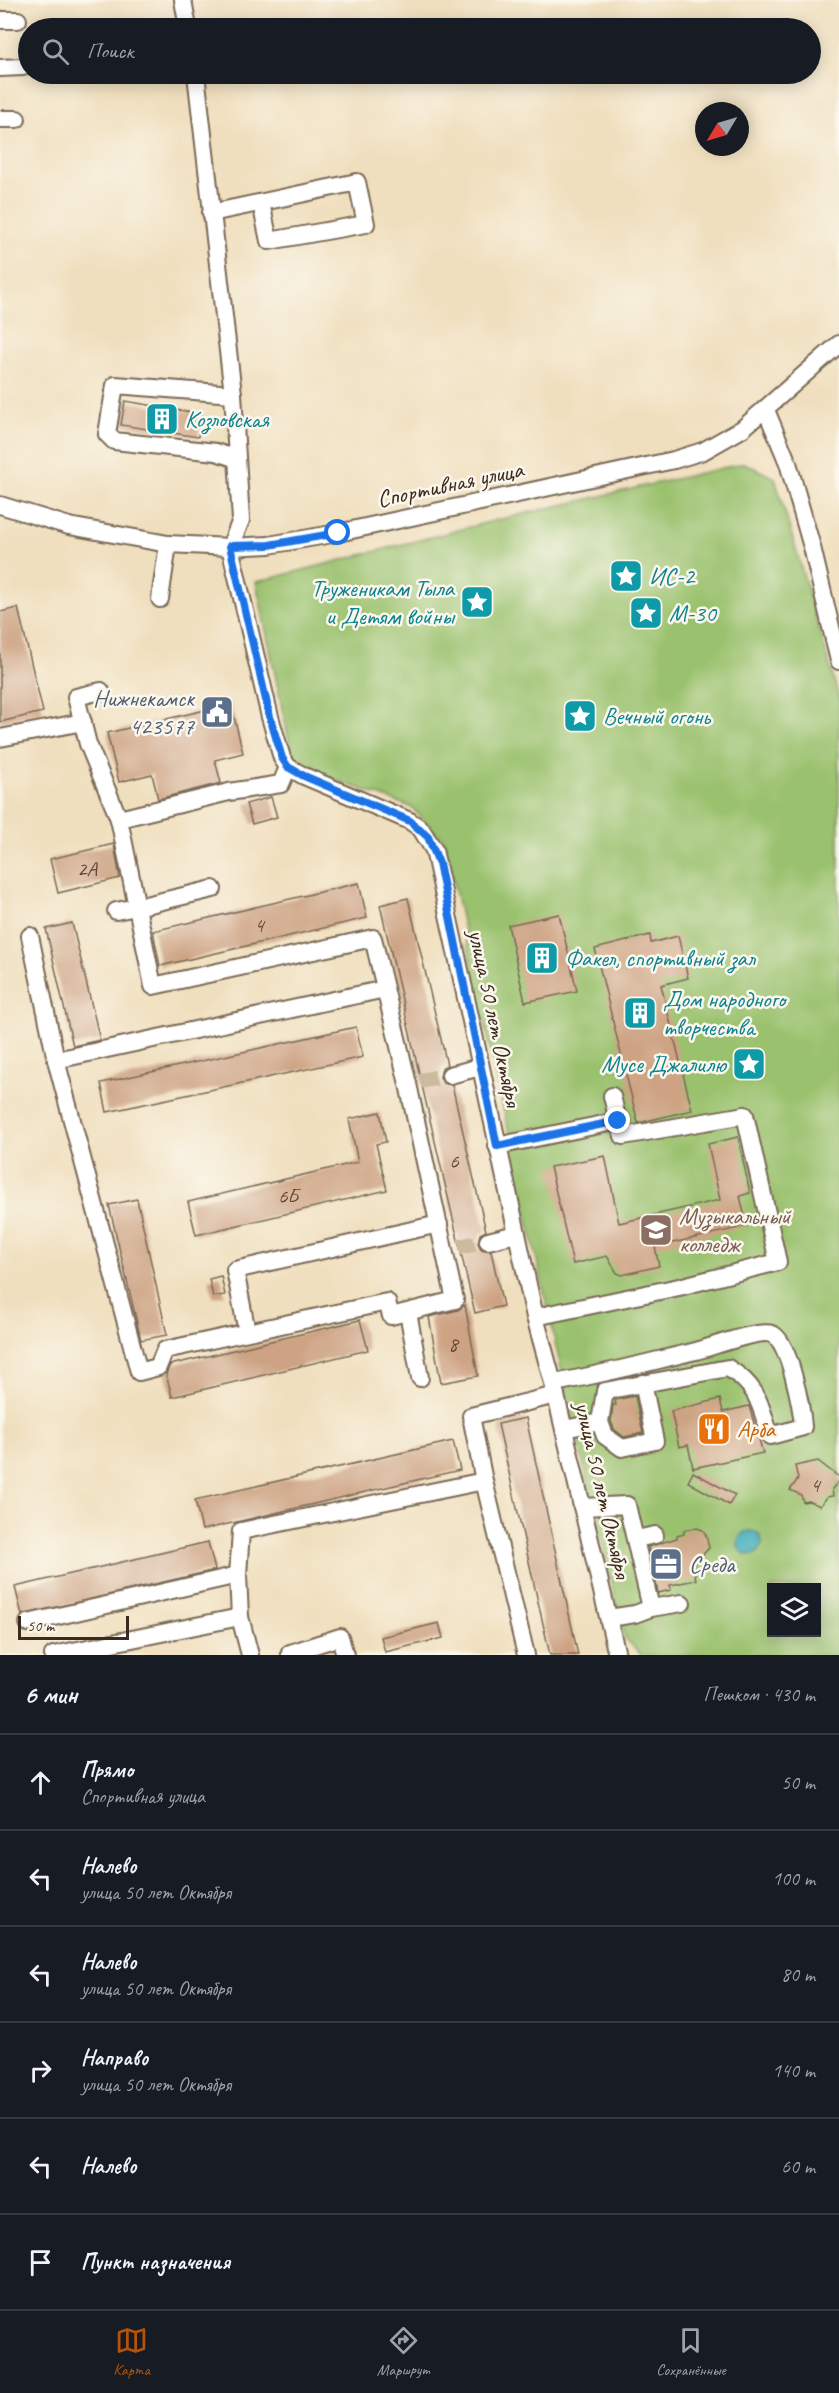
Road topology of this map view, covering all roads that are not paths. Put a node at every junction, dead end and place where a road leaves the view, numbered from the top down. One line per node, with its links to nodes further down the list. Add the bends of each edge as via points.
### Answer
1 (183, 0): 2 (street)
2 (186, 18)
3 (0, 20): 4 (street)
4 (18, 20)
5 (18, 67): 6 (street)
6 (0, 68)
7 (197, 84): 9 (street)
8 (261, 203): 8 (street, via 357,182 366,224 269,242); 9 (street)
9 (211, 213): 11 (street)
10 (839, 344): 12 (street, Спортивная улица)
11 (233, 394): 13 (street); 13 (street, via 115,385 107,434 114,441 216,452)
12 (765, 410): 16 (street, Спортивная улица, via 723,441 675,460 338,533 269,545); 18 (street, via 788,463)
13 (237, 459): 16 (street, via 241,520)
14 (0, 505): 15 (street, Спортивная улица, via 69,526)
15 (168, 544): 16 (street, Спортивная улица); 17 (street)
16 (230, 546): 22 (street, via 270,717)
17 (160, 599)
18 (839, 661)
19 (101, 692): 20 (street, via 76,697)
20 (83, 722): 21 (street); 23 (street)
21 (0, 738)
22 (288, 767): 23 (street, via 281,784 229,792); 30 (street, улица 50 лет Октября, via 410,821 428,837 439,863)
23 (119, 819): 25 (street)
24 (213, 889): 25 (street)
25 (136, 906): 26 (street); 28 (street, via 153,987 373,938)
26 (116, 911)
27 (30, 936): 29 (street)
28 (385, 989): 29 (street); 35 (street, via 414,1082)
29 (56, 1060): 40 (street, via 139,1372 158,1368 165,1350)
30 (480, 1067): 31 (street); 34 (street, улица 50 лет Октября)
31 (450, 1075)
32 (612, 1096): 33 (street)
33 (618, 1121): 34 (street); 39 (street, via 623,1136 745,1115 778,1262)
34 (497, 1146): 36 (street, улица 50 лет Октября)
35 (440, 1224): 38 (street, via 452,1248 455,1300); 40 (street, via 235,1270)
36 (516, 1234): 37 (street); 39 (street, улица 50 лет Октября)
37 (488, 1240)
38 (408, 1312): 40 (street, via 391,1316 387,1302); 42 (street)
39 (535, 1317): 45 (street, улица 50 лет Октября)
40 (247, 1332)
41 (661, 1359): 43 (street); 43 (street, via 761,1333 773,1334 779,1339 794,1378 803,1427 770,1436 758,1395 728,1368); 45 (street)
42 (420, 1378)
43 (666, 1378): 44 (street)
44 (643, 1383): 46 (street, via 605,1391); 46 (street, via 655,1441 622,1448 605,1436)
45 (554, 1389): 47 (street, улица 50 лет Октября); 48 (street, via 471,1416)
46 (600, 1422): 47 (street)
47 (564, 1429): 49 (street, улица 50 лет Октября)
48 (484, 1481): 52 (street, via 241,1531); 62 (street)
49 (582, 1508): 51 (street, via 627,1505); 56 (street, улица 50 лет Октября)
50 (655, 1535): 51 (street)
51 (636, 1539): 54 (street)
52 (238, 1575): 55 (street); 57 (street)
53 (682, 1603): 54 (street)
54 (651, 1608): 56 (street)
55 (240, 1617): 58 (street); 59 (street)
56 (609, 1618): 63 (street, улица 50 лет Октября)
57 (28, 1623)
58 (53, 1655)
59 (250, 1655)
60 (290, 1655): 61 (street, via 340,1637)
61 (345, 1655)
62 (526, 1655)
63 (617, 1655)

